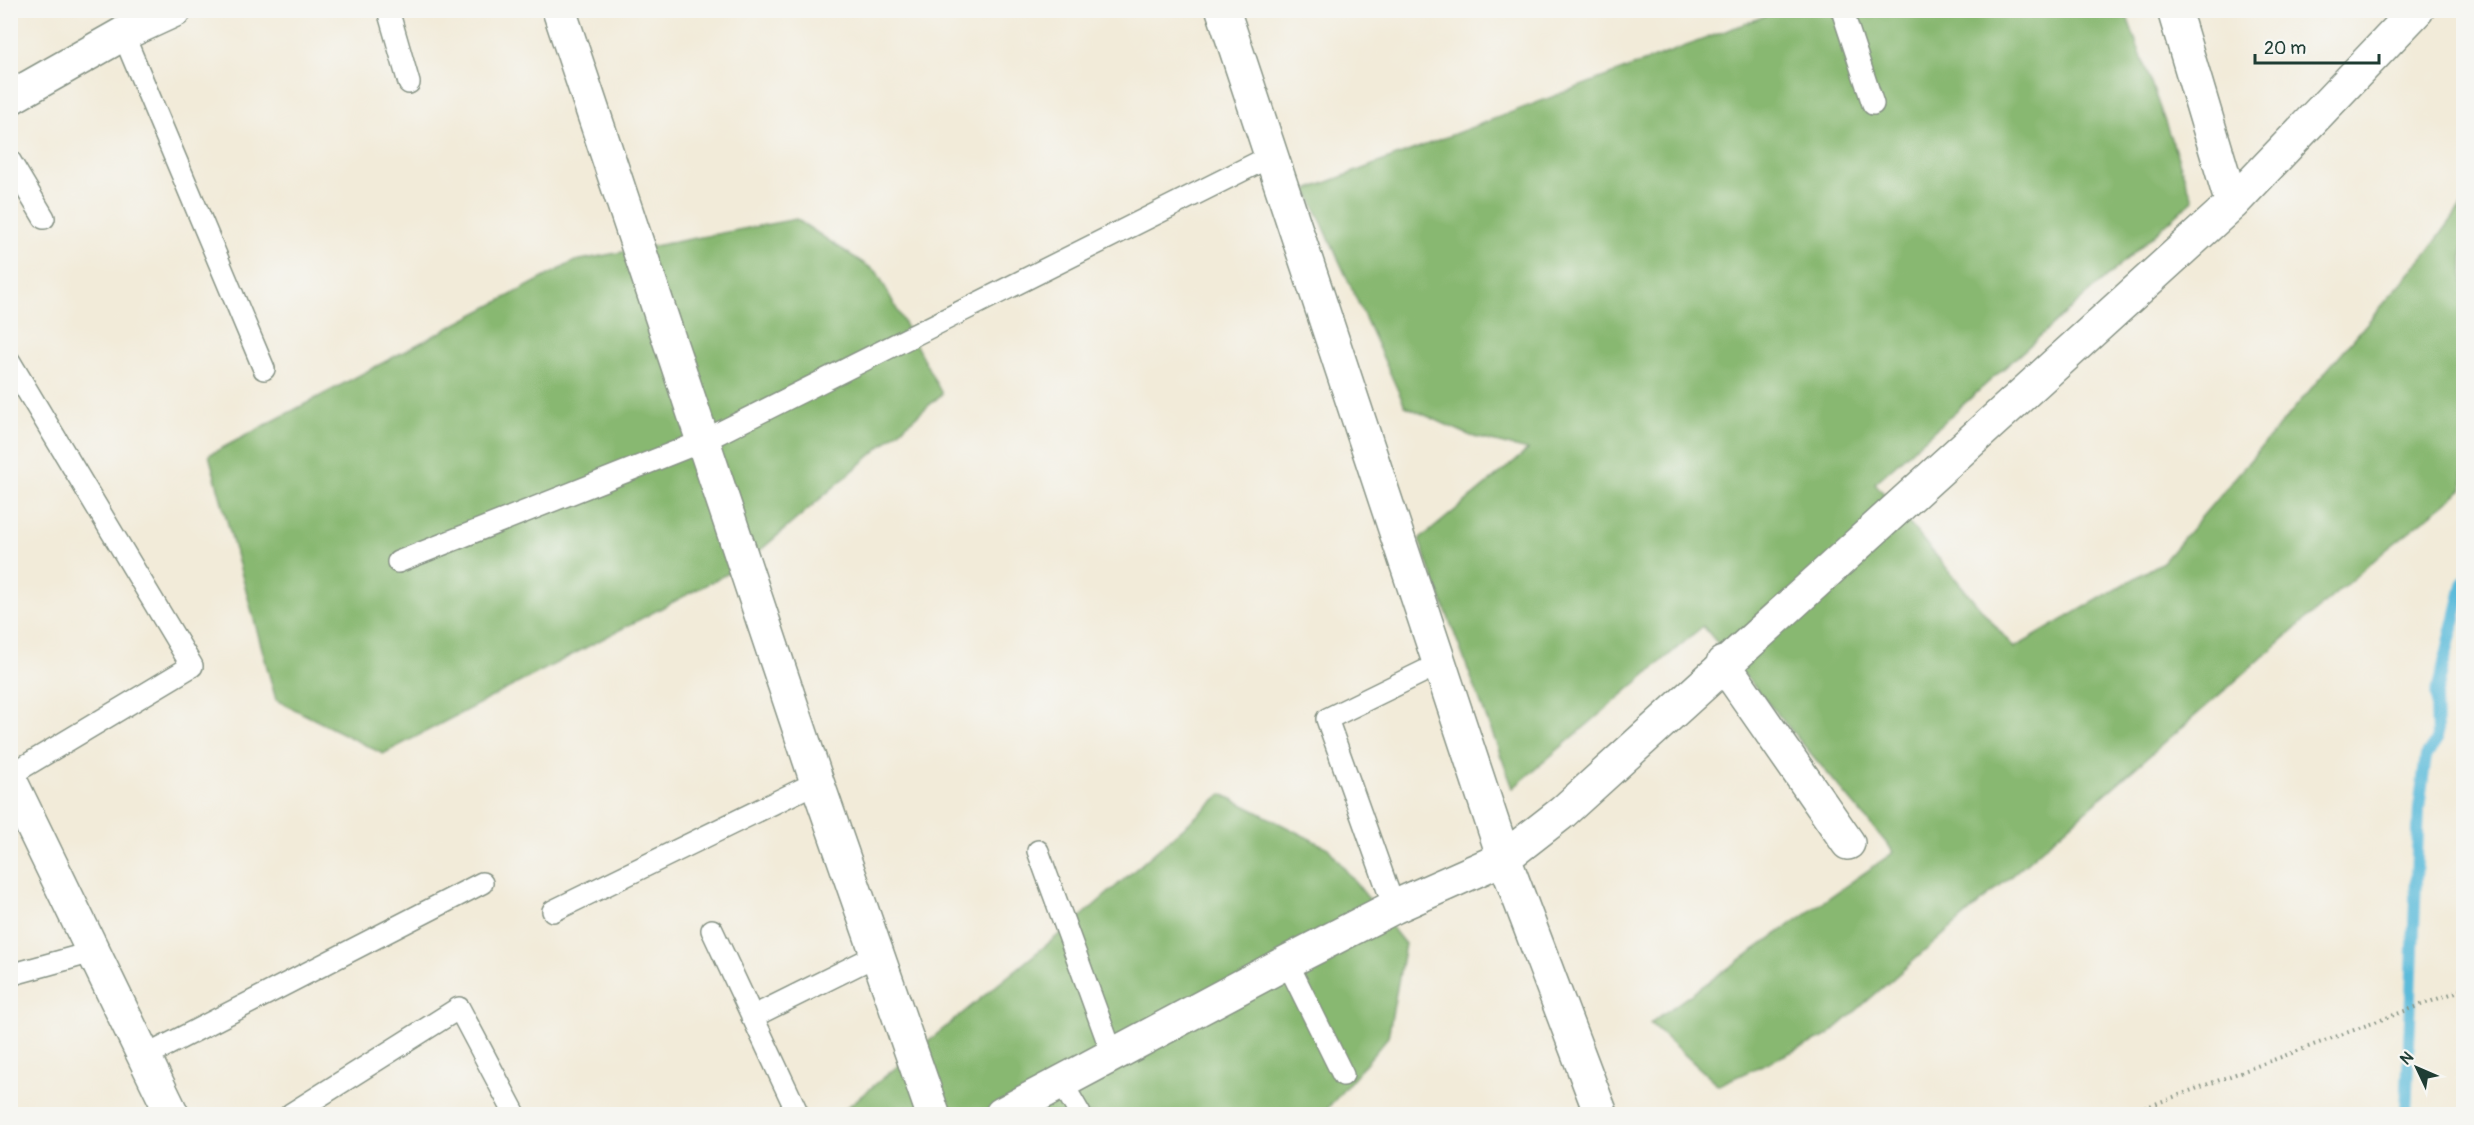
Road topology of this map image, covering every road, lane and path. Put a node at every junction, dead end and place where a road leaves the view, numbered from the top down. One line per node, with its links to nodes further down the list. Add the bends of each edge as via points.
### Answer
1 (175, 10): 8 (street)
2 (388, 10): 9 (lane)
3 (560, 10): 18 (street)
4 (1223, 10): 12 (street)
5 (1842, 10): 11 (lane)
6 (2174, 10): 14 (street)
7 (2409, 14): 14 (street)
8 (123, 34): 10 (street); 17 (lane)
9 (409, 83)
10 (10, 98)
11 (1873, 104)
12 (1271, 156): 18 (lane); 21 (street)
13 (10, 161): 15 (lane)
14 (2232, 204): 20 (street)
15 (44, 218)
16 (10, 362): 22 (lane, via 192,666)
17 (264, 369)
18 (703, 441): 19 (lane); 24 (street)
19 (398, 562)
20 (1723, 663): 25 (street); 27 (street, via 1563,812)
21 (1439, 664): 27 (street); 29 (lane, via 1327,719)
22 (10, 775)
23 (10, 780): 32 (street)
24 (817, 782): 30 (lane); 33 (street)
25 (1848, 843)
26 (1038, 851): 38 (lane)
27 (1504, 858): 29 (street); 49 (street)
28 (482, 883): 39 (lane)
29 (1394, 907): 34 (street)
30 (553, 911)
31 (712, 930): 37 (lane)
32 (93, 952): 35 (lane); 39 (street)
33 (877, 955): 37 (lane); 46 (street)
34 (1287, 962): 38 (street); 40 (lane)
35 (10, 975)
36 (2463, 989): 50 (path)
37 (752, 1017): 45 (lane)
38 (1113, 1056): 41 (street)
39 (144, 1057): 42 (street)
40 (1342, 1076)
41 (1062, 1083): 47 (street); 48 (lane)
42 (172, 1114)
43 (291, 1114): 44 (lane, via 459,1008)
44 (515, 1114)
45 (798, 1114)
46 (933, 1114)
47 (1002, 1114)
48 (1080, 1114)
49 (1601, 1114)
50 (2128, 1114)

